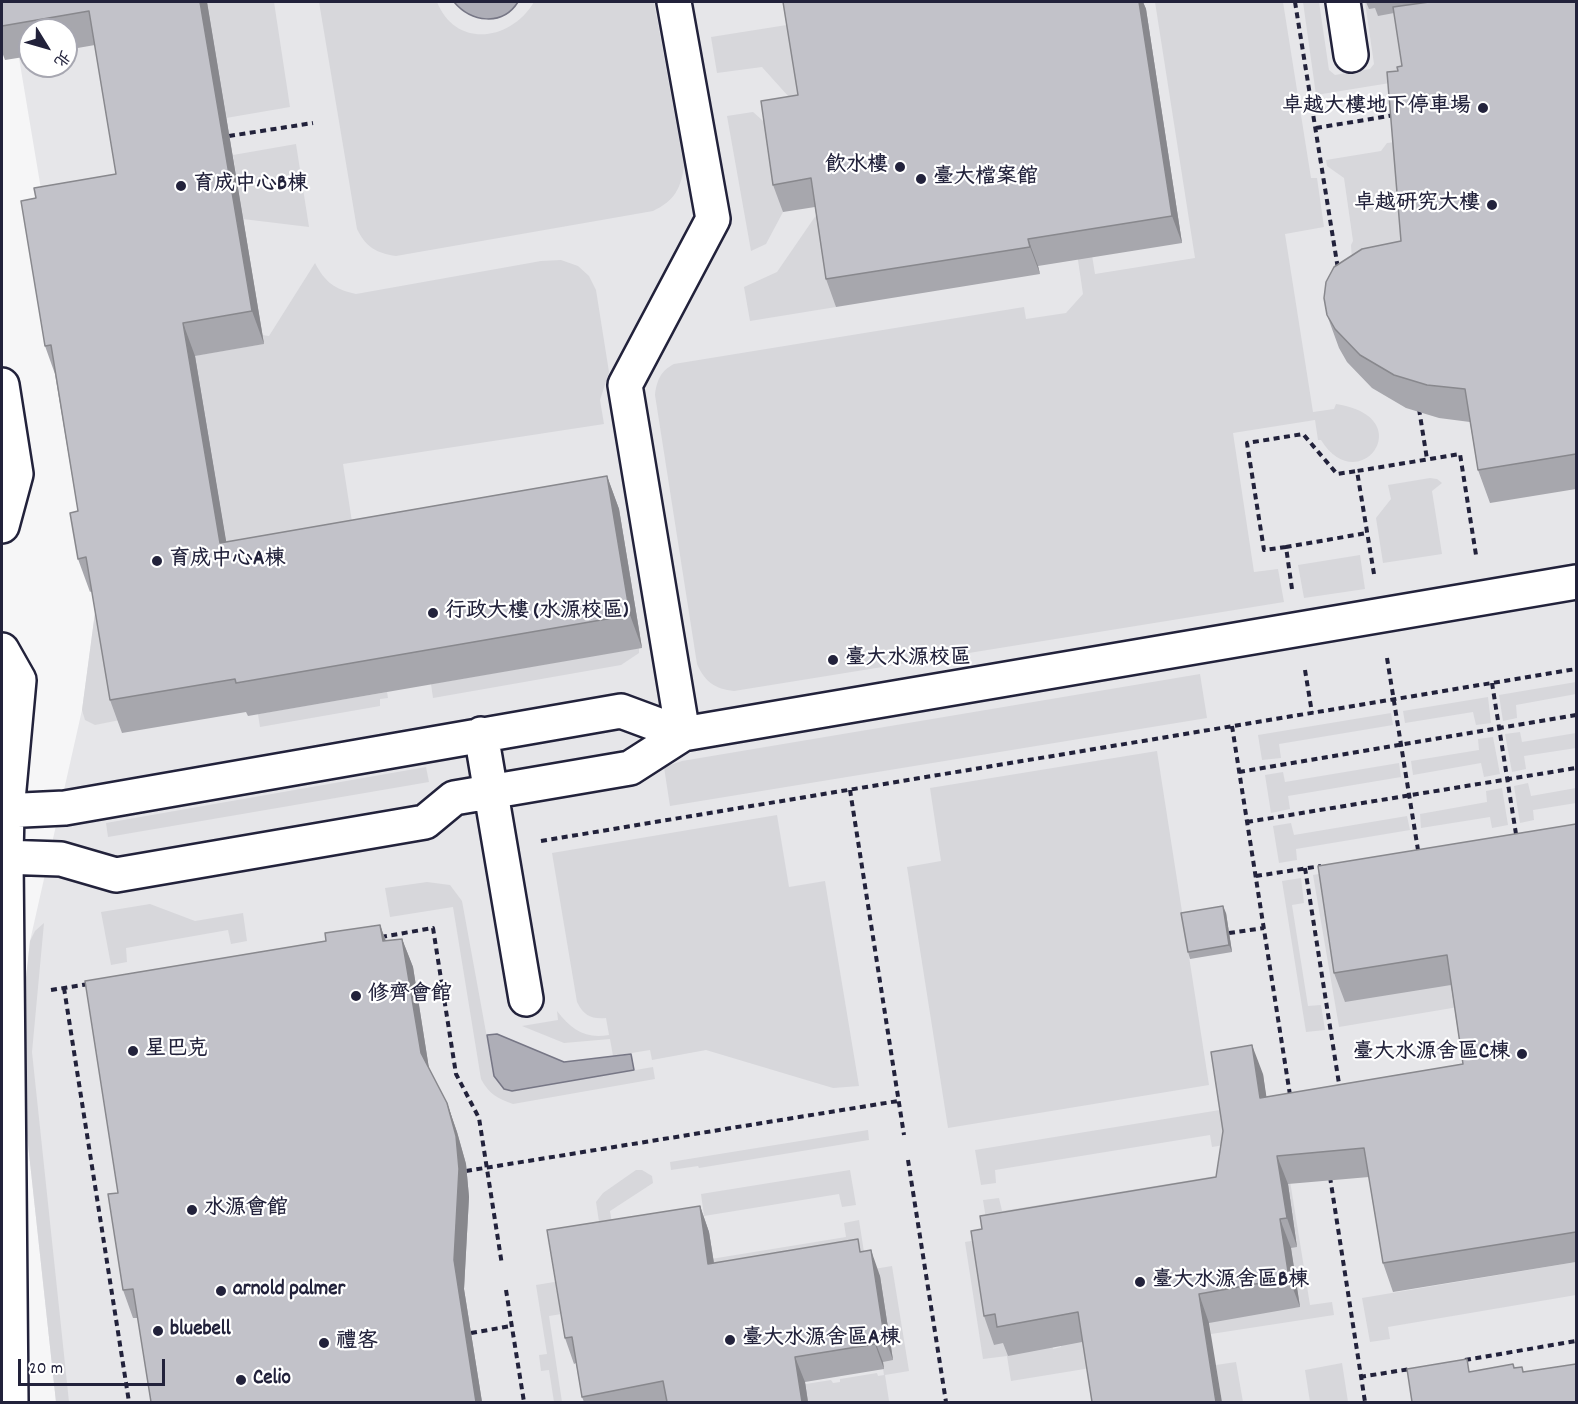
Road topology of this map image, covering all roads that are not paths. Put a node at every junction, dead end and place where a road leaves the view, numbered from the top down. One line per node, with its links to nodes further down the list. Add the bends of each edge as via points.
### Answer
1 (674, 2): 9 (street, via 713,219 625,385)
2 (1343, 2): 3 (street)
3 (1351, 55)
4 (2, 385): 5 (street, via 16,474)
5 (2, 526)
6 (1576, 582): 9 (street)
7 (2, 650): 11 (street, via 19,681)
8 (482, 734): 9 (street, via 621,711); 10 (street); 11 (street, via 65,808)
9 (683, 734): 10 (street, via 630,768)
10 (491, 792): 12 (street, via 454,798 425,822 116,875 61,859); 13 (street)
11 (4, 811): 12 (street)
12 (4, 857): 14 (street)
13 (526, 999)
14 (11, 1402)

